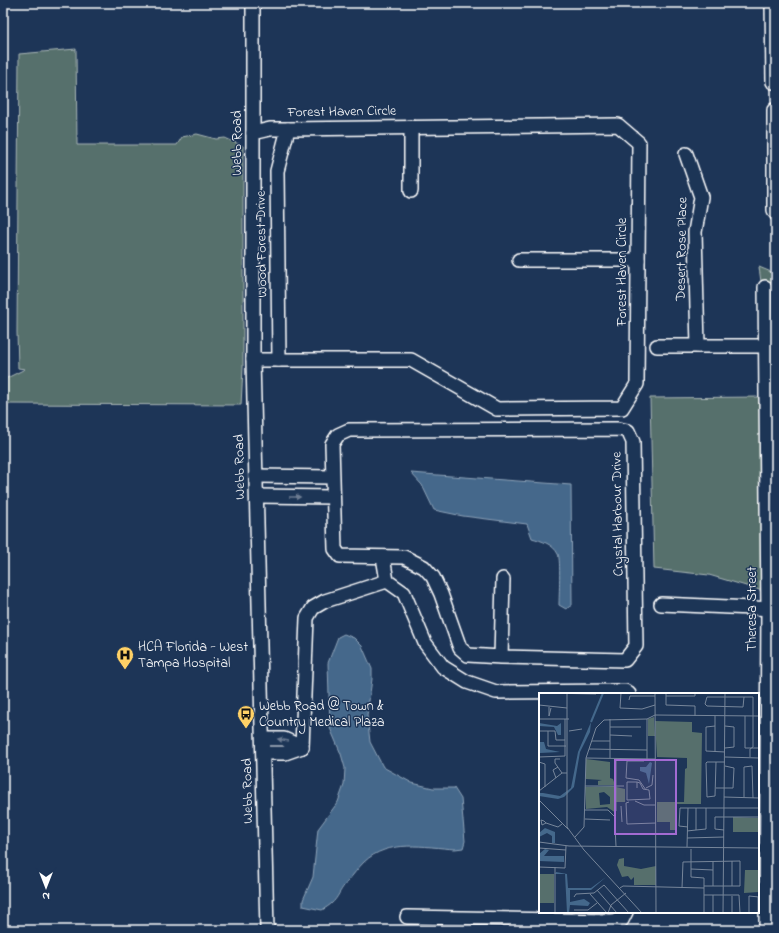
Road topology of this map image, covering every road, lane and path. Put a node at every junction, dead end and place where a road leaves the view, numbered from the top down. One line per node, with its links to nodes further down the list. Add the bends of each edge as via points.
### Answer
1 (253, 3): 7 (street, Webb Road)
2 (772, 3): 3 (street)
3 (773, 82)
4 (774, 110): 10 (street)
5 (411, 127): 6 (street, Forest Haven Circle); 9 (street); 12 (street, Forest Haven Circle, via 618,125 639,143)
6 (288, 129): 7 (street, Forest Haven Circle); 18 (street, Wood Forest Drive, via 277,171)
7 (253, 133): 17 (street, Webb Road)
8 (686, 154): 15 (street, Desert Rose Place, via 701,197 695,232)
9 (411, 190)
10 (776, 214)
11 (519, 260): 12 (street)
12 (638, 260): 18 (street, Forest Haven Circle, via 637,384 622,408 498,409 411,360)
13 (765, 287): 16 (street, Theresa Street)
14 (657, 346): 15 (street)
15 (698, 346): 16 (street)
16 (766, 346): 27 (street, Theresa Street)
17 (253, 360): 18 (street, Forest Haven Circle); 19 (street, Webb Road)
18 (279, 360)
19 (256, 476): 20 (street); 21 (street, Webb Road)
20 (332, 477): 22 (street, Crystal Harbour Drive); 28 (street, Crystal Harbour Drive, via 332,444 338,435 349,430 628,431 633,442 636,646 625,660)
21 (256, 496): 22 (street, one-way to 22); 30 (street, Webb Road)
22 (333, 497): 23 (street, Crystal Harbour Drive, via 335,549 340,556)
23 (383, 557): 25 (street); 28 (street, Crystal Harbour Drive, via 404,557 424,567 433,577 460,648 468,655)
24 (503, 579): 28 (street)
25 (387, 581): 29 (street, via 404,593 425,643 443,667 467,682 496,692); 31 (street, via 326,601 313,608 307,618)
26 (661, 604): 27 (street)
27 (772, 609): 36 (street, Theresa Street)
28 (501, 657)
29 (628, 693)
30 (263, 739): 31 (street, one-way to 30, via 284,739); 32 (street, Webb Road)
31 (302, 747): 32 (street, via 285,753)
32 (263, 753): 35 (street, Webb Road)
33 (626, 913): 34 (street, via 622,920 611,921)
34 (407, 917)
35 (267, 930)
36 (766, 930)

